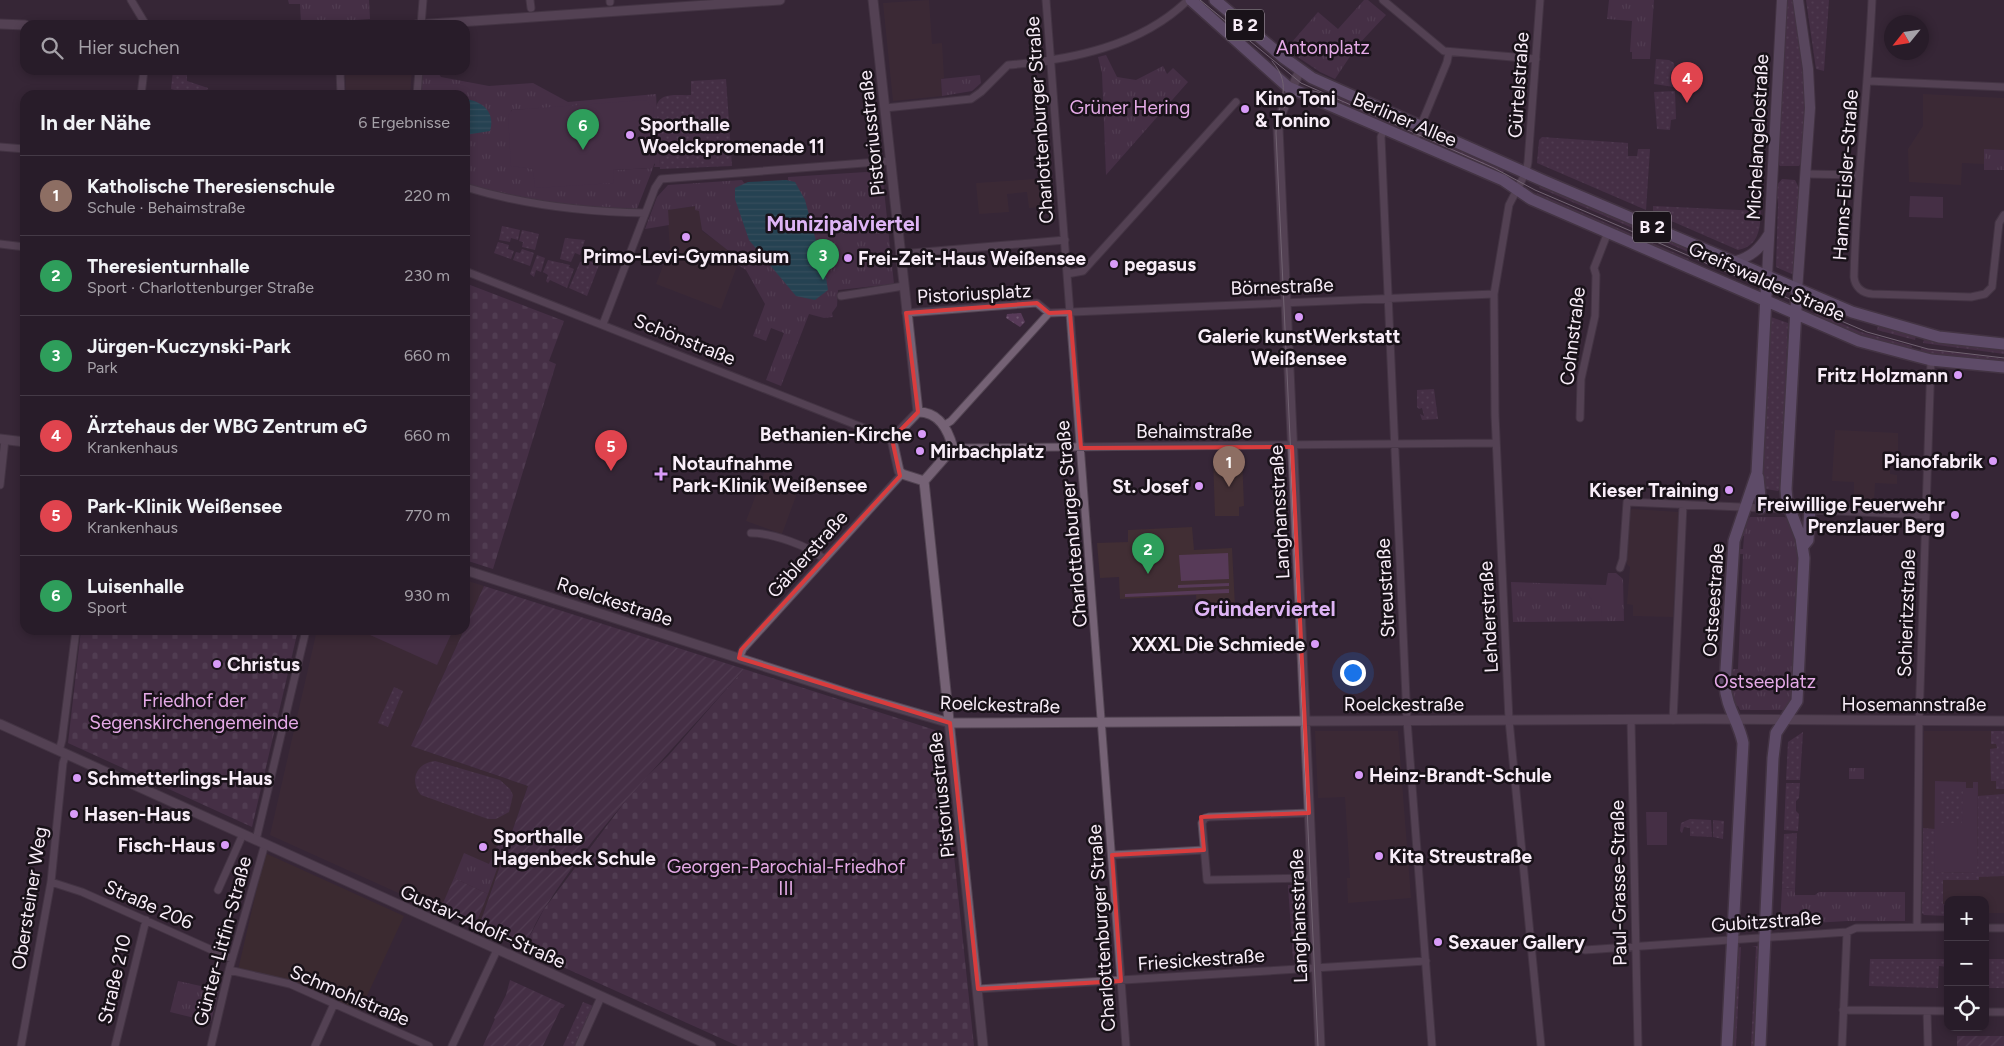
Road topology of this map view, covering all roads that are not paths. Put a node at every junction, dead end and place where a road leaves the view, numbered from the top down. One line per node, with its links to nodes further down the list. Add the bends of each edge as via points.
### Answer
1 (132, 0): 13 (street)
2 (423, 0): 14 (street)
3 (780, 0): 15 (street)
4 (874, 0): 32 (street, Pistoriusstraße)
5 (1046, 0): 20 (street, Charlottenburger Straße)
6 (1189, 0): 20 (street, via 1164,20 1124,40 1082,55); 27 (main road, Berliner Allee / B 2)
7 (1215, 0): 21 (main road, Berliner Allee / B 2)
8 (1383, 0): 18 (street)
9 (1540, 0): 19 (street, Gürtelstraße)
10 (1782, 0): 47 (main road, Michelangelostraße)
11 (1798, 0): 40 (main road, via 1809,86)
12 (1872, 0): 25 (street, Hanns-Eisler-Straße)
13 (143, 20)
14 (421, 20)
15 (470, 22)
16 (0, 24): 17 (street)
17 (20, 25)
18 (1449, 52): 19 (street); 33 (street)
19 (1536, 59): 39 (street, Gürtelstraße)
20 (1051, 60): 32 (street, via 1008,65 971,98); 48 (street, Charlottenburger Straße)
21 (1300, 70): 27 (street, Langhansstraße); 33 (main road, Berliner Allee / B 2)
22 (143, 75): 28 (street)
23 (340, 75): 29 (street)
24 (419, 75): 30 (street)
25 (1868, 81): 26 (street); 41 (street, Hanns-Eisler-Straße)
26 (2004, 87)
27 (1292, 89): 34 (main road, Berliner Allee / B 2); 62 (street, Langhansstraße, via 1278,123)
28 (142, 90)
29 (341, 90)
30 (417, 90)
31 (1236, 102): 54 (street, via 1083,271)
32 (885, 108): 38 (street, Pistoriusstraße)
33 (1420, 126): 35 (street); 39 (main road, Berliner Allee / B 2)
34 (1384, 129): 35 (main road, Berliner Allee / B 2); 60 (street, Streustraße)
35 (1414, 142): 43 (main road, Berliner Allee / B 2, via 1503,180)
36 (0, 147): 37 (street)
37 (20, 149)
38 (890, 161): 44 (street, via 665,177 655,188); 51 (street, Pistoriusstraße)
39 (1526, 172): 43 (street); 52 (main road, Greifswalder Straße / B 2)
40 (1807, 174): 41 (street); 57 (main road)
41 (1858, 175): 45 (street, Hanns-Eisler-Straße, via 1854,277 1858,288 1867,294 1971,297 1985,294 1992,287 1998,223)
42 (470, 188): 44 (street, via 558,208)
43 (1516, 189): 46 (main road, Greifswalder Straße / B 2, via 1531,199); 58 (street, Lehderstraße, via 1509,205)
44 (645, 213): 67 (street)
45 (2004, 215)
46 (1608, 232): 61 (main road, Greifswalder Straße / B 2); 72 (street, Cohnstraße, via 1594,268 1595,316 1581,379)
47 (1769, 233): 52 (main road, via 1757,252); 55 (main road, Michelangelostraße)
48 (1065, 240): 51 (street); 54 (street, Charlottenburger Straße)
49 (0, 244): 50 (street)
50 (20, 246)
51 (900, 254): 56 (street, Pistoriusstraße)
52 (1733, 262): 55 (main road, Greifswalder Straße / B 2)
53 (470, 273): 67 (street, Schönstraße)
54 (1068, 274): 63 (street, Charlottenburger Straße)
55 (1767, 276): 57 (main road, Greifswalder Straße / B 2); 61 (main road, Ostseestraße)
56 (904, 286): 59 (street); 64 (street, Pistoriusstraße)
57 (1797, 291): 66 (main road); 68 (main road, Greifswalder Straße / B 2, via 1869,319 1920,333)
58 (1494, 294): 60 (street, Börnestraße); 77 (street, Lehderstraße)
59 (841, 296)
60 (1388, 298): 62 (street, Börnestraße); 79 (street, Streustraße)
61 (1766, 300): 66 (main road, Greifswalder Straße / B 2); 82 (main road, Ostseestraße)
62 (1286, 302): 63 (street, Börnestraße); 78 (street, Langhansstraße)
63 (1070, 312): 65 (street, Pistoriusplatz); 81 (street, Charlottenburger Straße)
64 (906, 313): 65 (street, Pistoriusplatz, via 1037,303); 71 (street, Pistoriusstraße)
65 (1049, 313): 73 (street)
66 (1796, 314): 69 (main road, Greifswalder Straße / B 2, via 1859,341); 89 (main road, via 1786,489)
67 (603, 324): 75 (street, Schönstraße)
68 (2004, 344)
69 (1931, 360): 70 (main road, Greifswalder Straße / B 2); 91 (street, Schieritzstraße)
70 (2004, 368)
71 (918, 412): 73 (street, via 935,416); 75 (street)
72 (1580, 418)
73 (943, 426): 80 (street)
74 (3, 439): 76 (street); 85 (street)
75 (892, 439): 83 (street)
76 (20, 441)
77 (1496, 443): 79 (street, Behaimstraße); 102 (street, Lehderstraße)
78 (1292, 446): 79 (street, Behaimstraße); 81 (street, Behaimstraße); 107 (street, Langhansstraße)
79 (1395, 446): 101 (street, Streustraße)
80 (953, 448): 81 (street, Behaimstraße); 84 (street)
81 (1081, 448): 110 (street, Charlottenburger Straße)
82 (1757, 473): 87 (main road, Ostseestraße); 88 (main road)
83 (902, 474): 84 (street); 94 (street, Gäblerstraße)
84 (924, 481): 111 (street, Pistoriusstraße)
85 (0, 485)
86 (1683, 505): 87 (street); 95 (street, via 1626,502); 105 (street)
87 (1745, 508): 88 (street); 100 (main road, Ostseestraße, via 1734,541 1726,669 1726,697)
88 (1761, 508): 89 (street)
89 (1790, 508): 90 (street); 93 (main road)
90 (1810, 509): 91 (street); 93 (main road, via 1808,540)
91 (1926, 515): 108 (street, Schieritzstraße)
92 (751, 533): 94 (street, via 765,533 817,553)
93 (1803, 546): 106 (main road, via 1797,701)
94 (824, 559): 99 (street, Gäblerstraße, via 741,650)
95 (1620, 568)
96 (470, 572): 99 (street, Roelckestraße)
97 (75, 635): 113 (street, Obersteiner Weg)
98 (305, 635): 116 (street)
99 (739, 658): 111 (street, Roelckestraße)
100 (1734, 719): 105 (street, Hosemannstraße); 106 (street, Hosemannstraße); 130 (main road, Ostseestraße, via 1743,743)
101 (1408, 720): 102 (street, Roelckestraße); 107 (street, Roelckestraße); 135 (street, Streustraße)
102 (1509, 720): 103 (street, Roelckestraße); 159 (street, Lehderstraße)
103 (1557, 720): 104 (street, Hosemannstraße)
104 (1631, 720): 105 (street, Hosemannstraße); 131 (street, Paul-Grasse-Straße)
105 (1673, 720)
106 (1785, 720): 108 (street, Hosemannstraße); 129 (main road, via 1776,733 1773,758)
107 (1304, 721): 110 (street, Roelckestraße); 114 (street, Langhansstraße)
108 (1919, 721): 109 (street, Hosemannstraße); 124 (street, Schieritzstraße)
109 (2004, 721)
110 (1102, 722): 111 (street, Roelckestraße); 119 (street, Charlottenburger Straße)
111 (950, 723): 139 (street, Pistoriusstraße)
112 (0, 724): 113 (street, Gustav-Adolf-Straße)
113 (62, 752): 115 (street, Gustav-Adolf-Straße); 121 (street, Obersteiner Weg)
114 (1309, 813): 118 (street, via 1205,818 1202,824); 120 (street, Langhansstraße)
115 (243, 834): 116 (street, Gustav-Adolf-Straße); 122 (street)
116 (256, 840): 117 (street, Gustav-Adolf-Straße)
117 (265, 844): 132 (street, Gustav-Adolf-Straße); 134 (street, Günter-Litfin-Straße)
118 (1204, 850): 119 (street); 120 (street, via 1206,877 1210,881)
119 (1112, 855): 138 (street, Charlottenburger Straße)
120 (1313, 878): 136 (street, Langhansstraße)
121 (51, 882): 123 (street, Straße 206); 147 (street, Obersteiner Weg)
122 (218, 890)
123 (146, 920): 134 (street, Straße 206); 148 (street, Straße 210)
124 (1917, 927): 125 (street, Gubitzstraße); 128 (street, Gubitzstraße, via 1856,928)
125 (1944, 927)
126 (1989, 928): 127 (street)
127 (2004, 928)
128 (1847, 932): 129 (street, Gubitzstraße); 142 (street)
129 (1765, 938): 130 (street, Gubitzstraße); 162 (main road)
130 (1733, 939): 131 (street, Gubitzstraße); 161 (main road, Ostseestraße)
131 (1634, 946): 133 (street, Gubitzstraße); 160 (street, Paul-Grasse-Straße)
132 (496, 950): 140 (street, Gustav-Adolf-Straße); 152 (street)
133 (1585, 950)
134 (232, 959): 137 (street, Günter-Litfin-Straße)
135 (1426, 961): 136 (street, Friesickestraße); 158 (street, Streustraße)
136 (1316, 968): 138 (street, Friesickestraße); 157 (street, Langhansstraße)
137 (229, 970): 141 (street, Schmohlstraße, via 290,984); 149 (street, Günter-Litfin-Straße)
138 (1121, 981): 139 (street, Friesickestraße); 156 (street, Charlottenburger Straße)
139 (978, 989): 155 (street, Pistoriusstraße)
140 (601, 997): 153 (street); 154 (street, Gustav-Adolf-Straße)
141 (334, 1004): 150 (street); 151 (street, Schmohlstraße)
142 (1843, 1010): 143 (street); 163 (street)
143 (1928, 1011): 144 (street); 164 (street)
144 (1944, 1011)
145 (1989, 1012): 146 (street)
146 (2004, 1012)
147 (21, 1046)
148 (115, 1046)
149 (211, 1046)
150 (315, 1046)
151 (429, 1046)
152 (452, 1046)
153 (579, 1046)
154 (711, 1046)
155 (984, 1046)
156 (1126, 1046)
157 (1320, 1046)
158 (1432, 1046)
159 (1541, 1046)
160 (1638, 1046)
161 (1727, 1046)
162 (1760, 1046)
163 (1842, 1046)
164 (1928, 1046)

